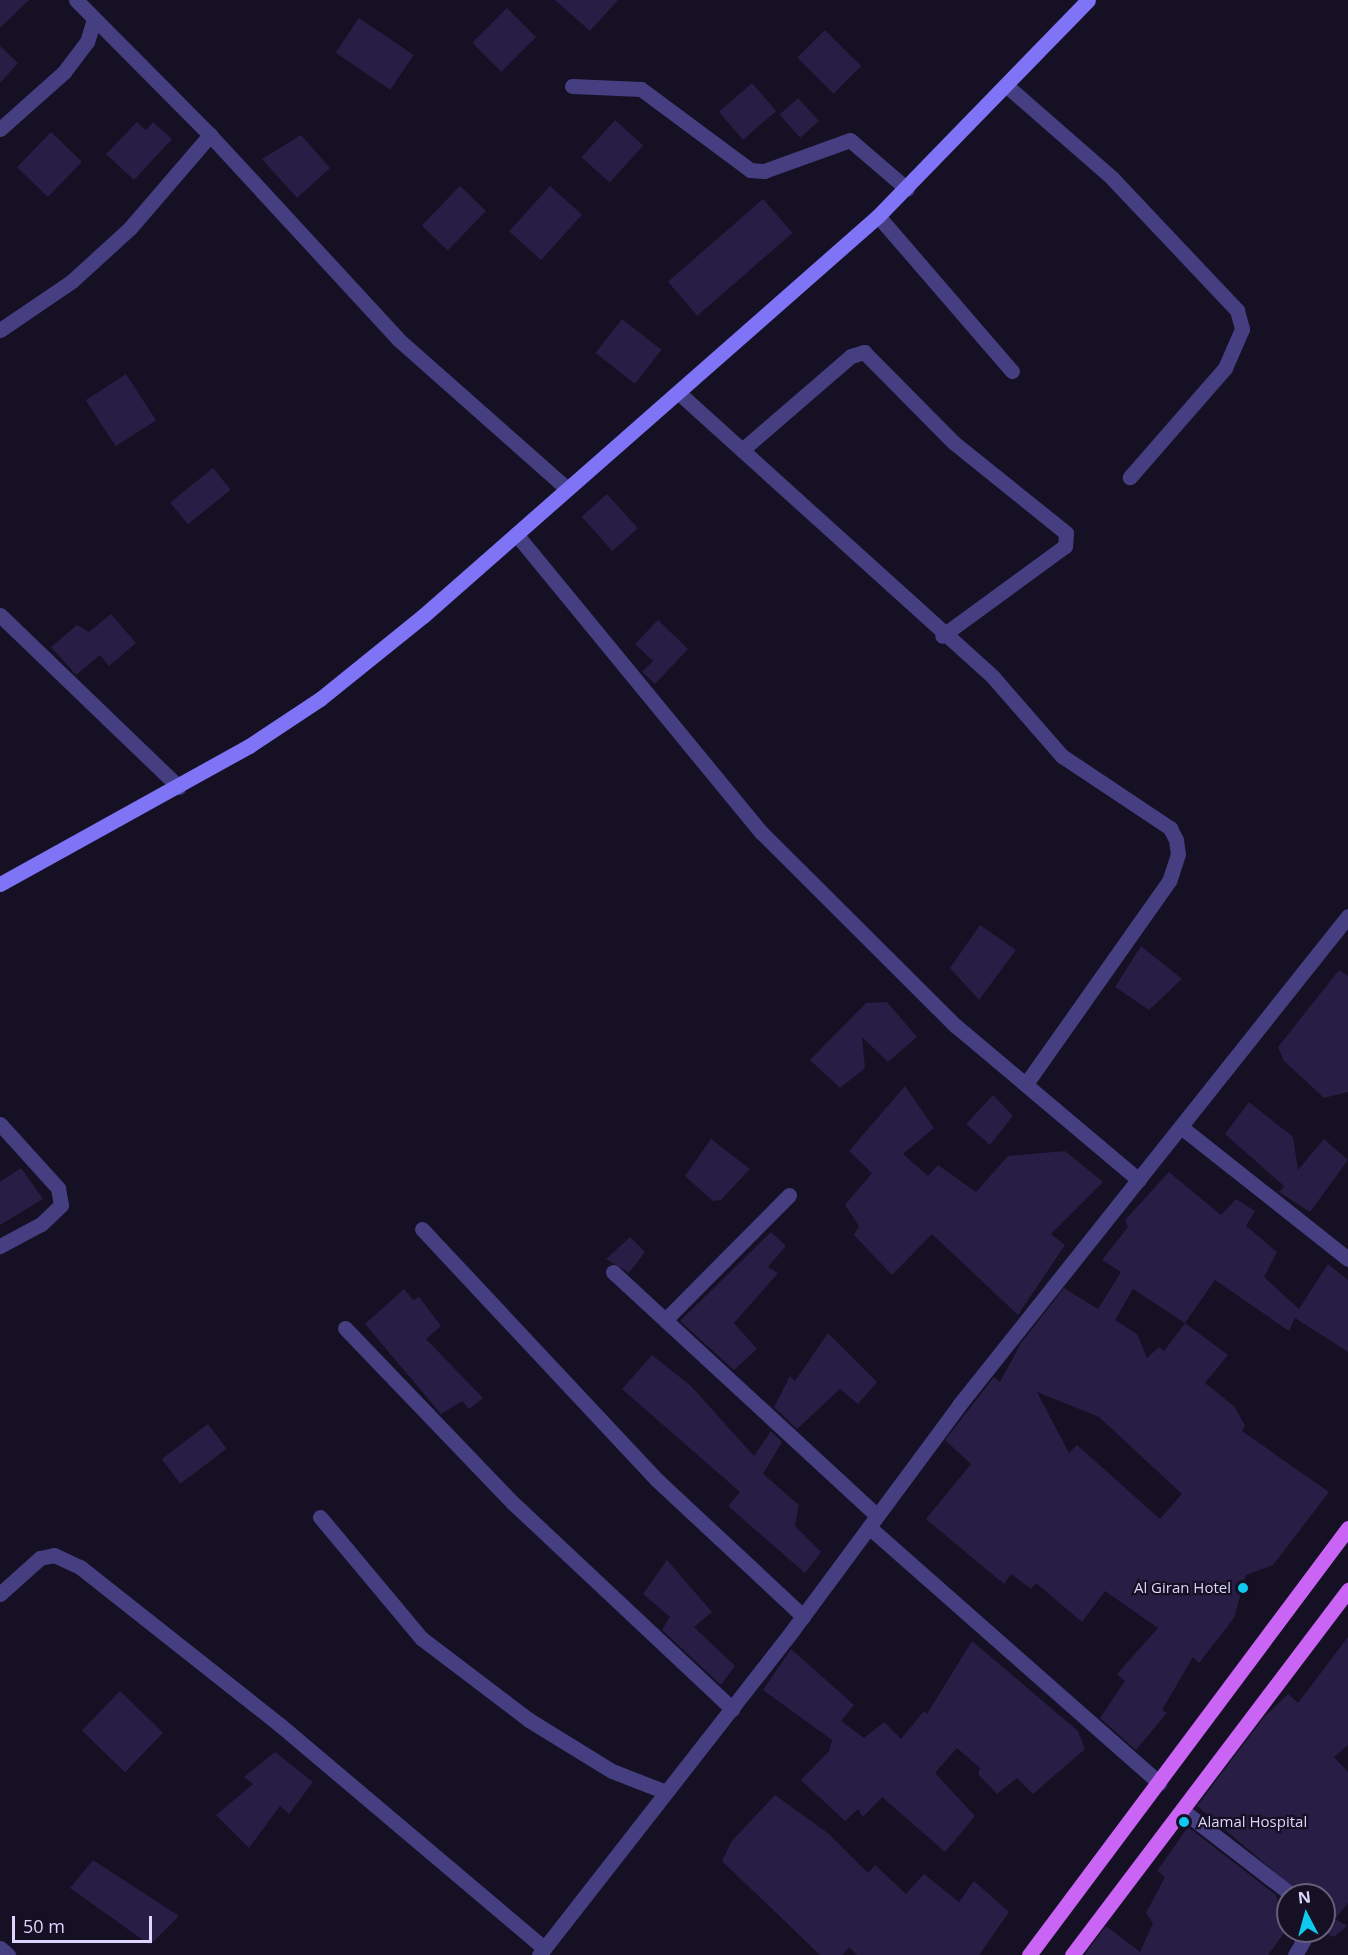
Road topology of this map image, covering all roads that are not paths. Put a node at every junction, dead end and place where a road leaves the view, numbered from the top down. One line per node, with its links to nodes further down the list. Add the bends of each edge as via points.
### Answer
1 (76, 0): 3 (street)
2 (1088, 0): 5 (street)
3 (94, 19): 6 (street, via 87,42 64,72); 7 (street)
4 (572, 86): 8 (street, via 641,89 750,170 764,171 850,140)
5 (1007, 86): 8 (street); 14 (street, via 1112,178 1237,310 1242,328 1226,368)
6 (0, 129)
7 (210, 135): 10 (street, via 130,228 72,282); 15 (street, via 399,340)
8 (907, 189): 9 (street)
9 (878, 216): 11 (street); 12 (street)
10 (0, 330)
11 (1012, 371)
12 (680, 394): 13 (street); 15 (street)
13 (742, 450): 18 (street); 18 (street, via 851,356 864,352 953,442 1066,533 1065,546)
14 (1130, 477)
15 (565, 487): 16 (street)
16 (516, 534): 19 (street, via 320,699); 22 (street, via 761,832 956,1026)
17 (0, 615): 19 (street)
18 (942, 636): 22 (street, via 993,677 1062,756 1170,828 1176,840 1178,854 1169,881)
19 (178, 787): 20 (street)
20 (0, 884)
21 (1348, 916): 24 (street)
22 (1026, 1084): 25 (street)
23 (0, 1124): 28 (street, via 58,1188 61,1204 41,1224)
24 (1181, 1127): 25 (street); 29 (street)
25 (1139, 1180): 34 (street)
26 (789, 1195): 31 (street)
27 (422, 1229): 38 (street, via 657,1480)
28 (0, 1246)
29 (1348, 1259)
30 (614, 1272): 31 (street)
31 (665, 1320): 34 (street)
32 (345, 1328): 39 (street, via 513,1503)
33 (320, 1517): 41 (street, via 421,1638 529,1720 612,1771)
34 (873, 1521): 38 (street); 40 (street)
35 (1348, 1528): 40 (main road)
36 (1348, 1590): 42 (main road)
37 (0, 1594): 45 (street, via 40,1558 54,1555 80,1567 280,1725)
38 (803, 1616): 39 (street)
39 (732, 1709): 41 (street)
40 (1159, 1784): 47 (main road)
41 (666, 1792): 45 (street)
42 (1182, 1809): 43 (street); 48 (main road)
43 (1277, 1883)
44 (0, 1948): 46 (street)
45 (542, 1952)
46 (8, 1955)
47 (1029, 1955)
48 (1072, 1955)

